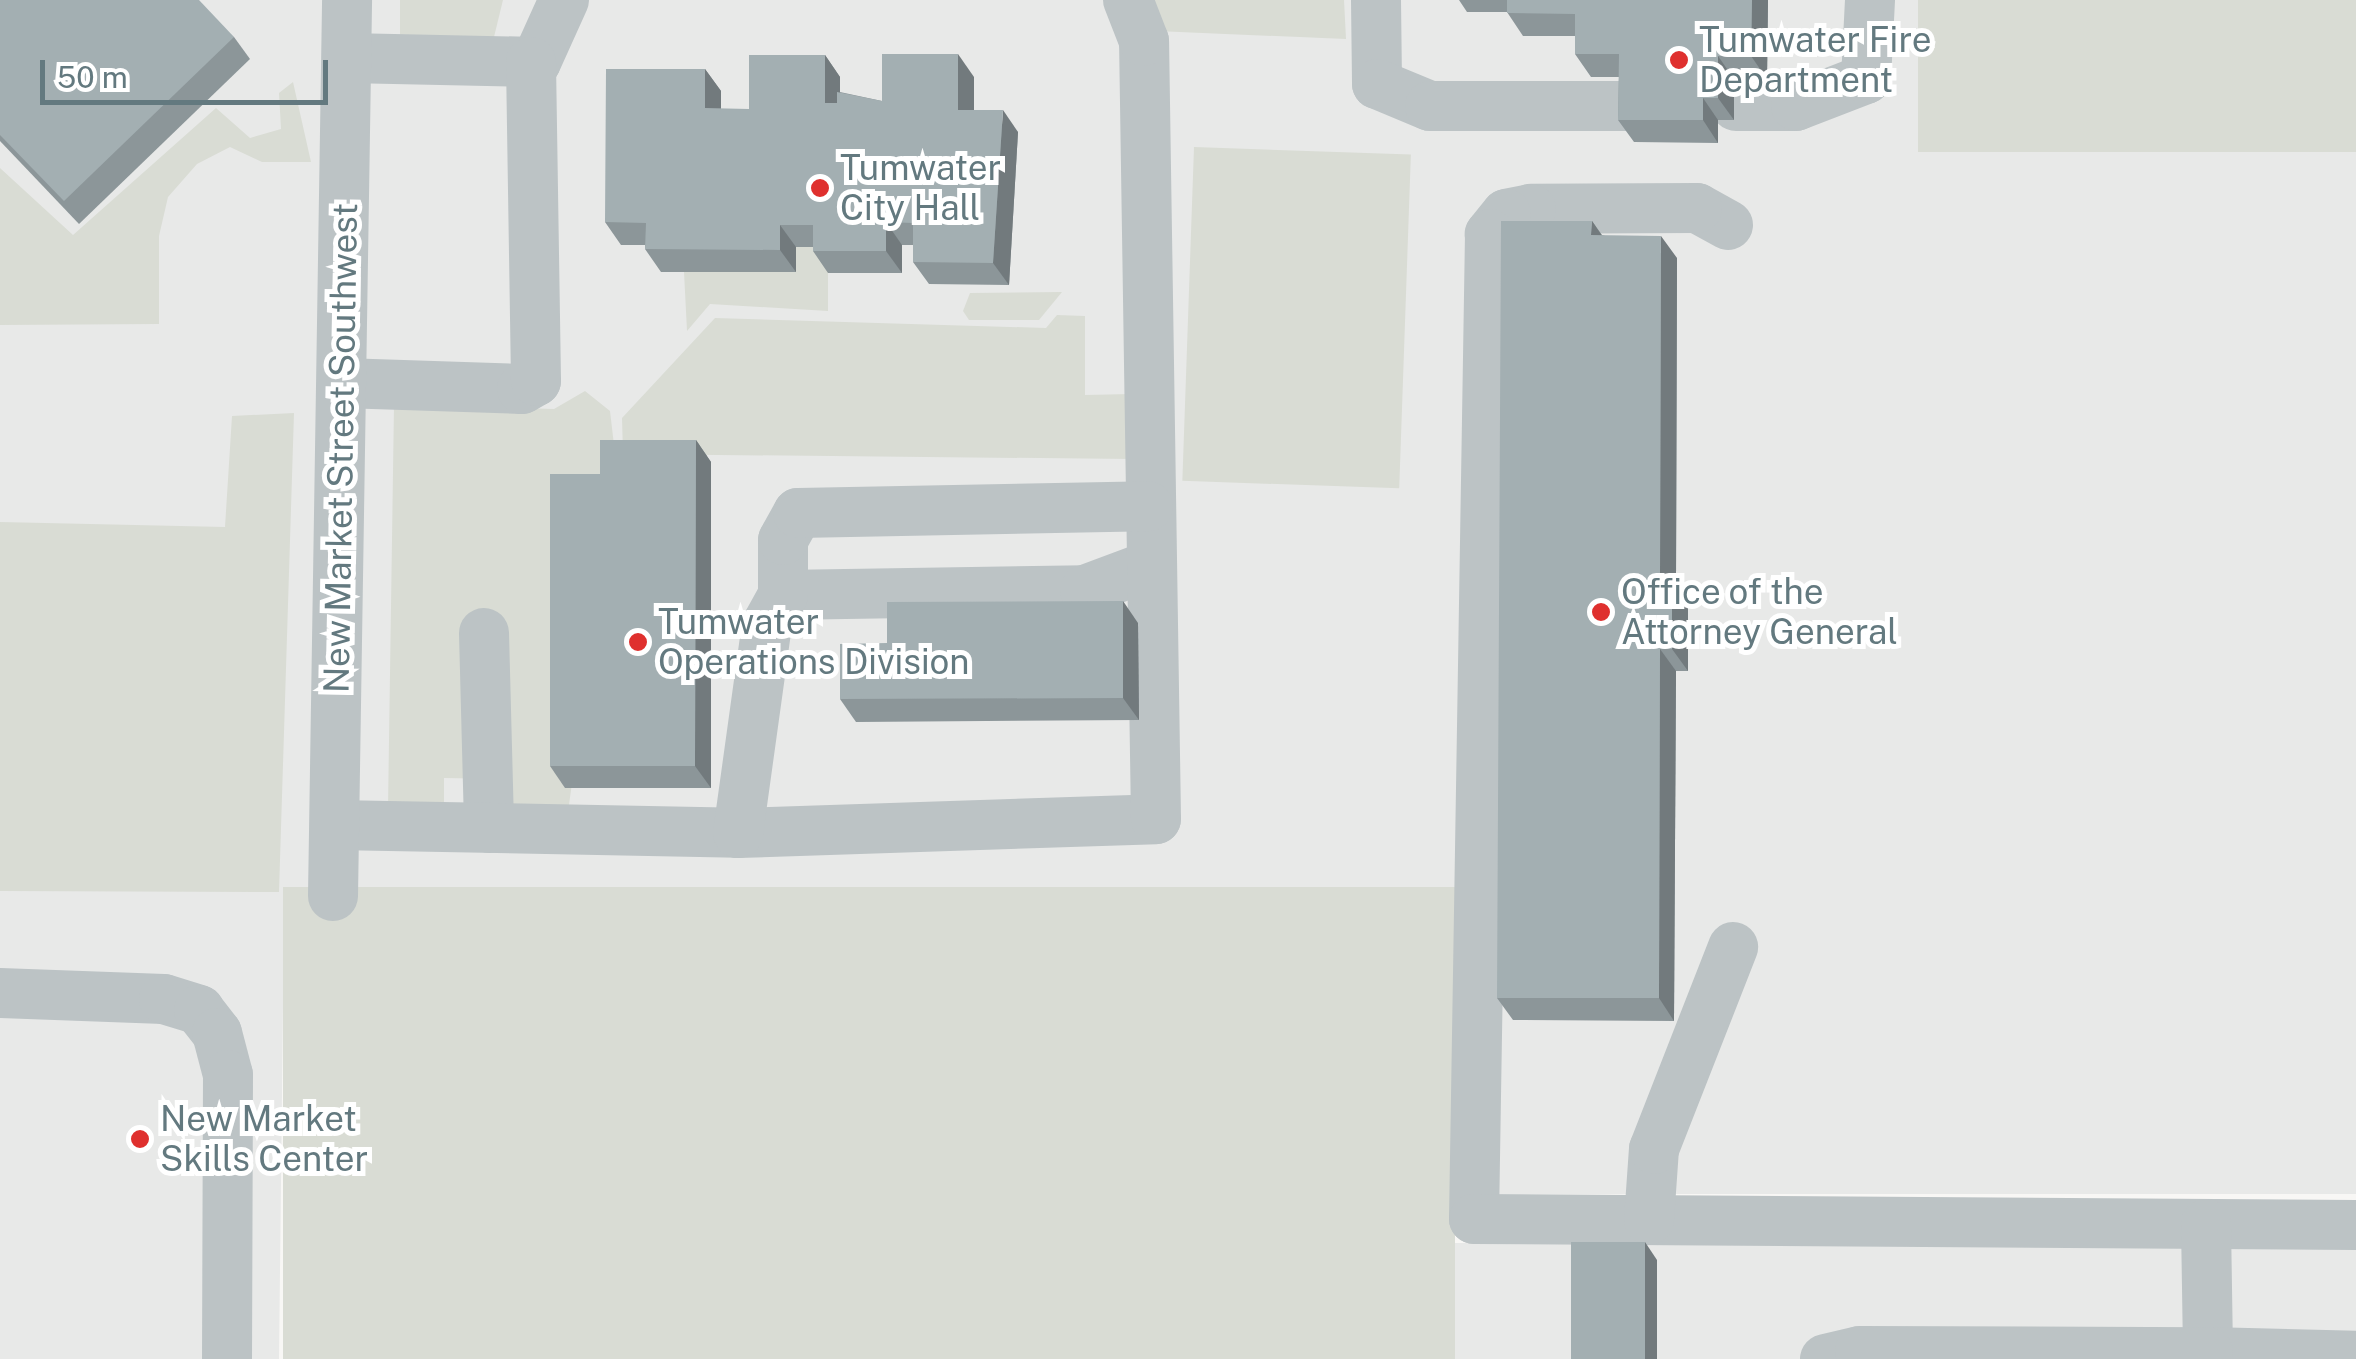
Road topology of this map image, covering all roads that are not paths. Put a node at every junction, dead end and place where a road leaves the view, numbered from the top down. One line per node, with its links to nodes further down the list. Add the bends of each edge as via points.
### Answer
1 (348, 0): 6 (lane, New Market Street Southwest)
2 (564, 0): 7 (lane)
3 (1128, 0): 12 (lane, via 1144,42)
4 (1376, 0): 8 (lane, via 1377,84 1430,106)
5 (1870, 0): 9 (lane, via 1866,79 1796,106)
6 (346, 58): 7 (lane); 11 (lane, New Market Street Southwest)
7 (531, 62): 11 (lane, via 536,381 522,389)
8 (1626, 106)
9 (1736, 106)
10 (1728, 225): 22 (lane, via 1697,208 1531,209 1506,214 1484,258 1474,1219)
11 (342, 383): 16 (lane, New Market Street Southwest)
12 (1148, 506): 13 (lane); 14 (lane, via 798,513 783,540)
13 (1149, 566): 14 (lane, via 1085,590); 18 (lane, via 1156,818)
14 (783, 596): 18 (lane, via 767,624)
15 (484, 633): 17 (lane)
16 (335, 825): 17 (lane); 19 (lane, New Market Street Southwest)
17 (489, 828): 18 (lane)
18 (738, 833)
19 (334, 896)
20 (1733, 948): 22 (lane, via 1654,1150)
21 (0, 993): 28 (lane, via 164,999 199,1010 217,1033 228,1075)
22 (1649, 1220): 23 (lane)
23 (2206, 1224): 24 (lane); 25 (lane)
24 (2356, 1225)
25 (2208, 1352): 26 (lane); 27 (lane)
26 (1952, 1355): 29 (lane)
27 (2356, 1356)
28 (227, 1359)
29 (1826, 1359)

